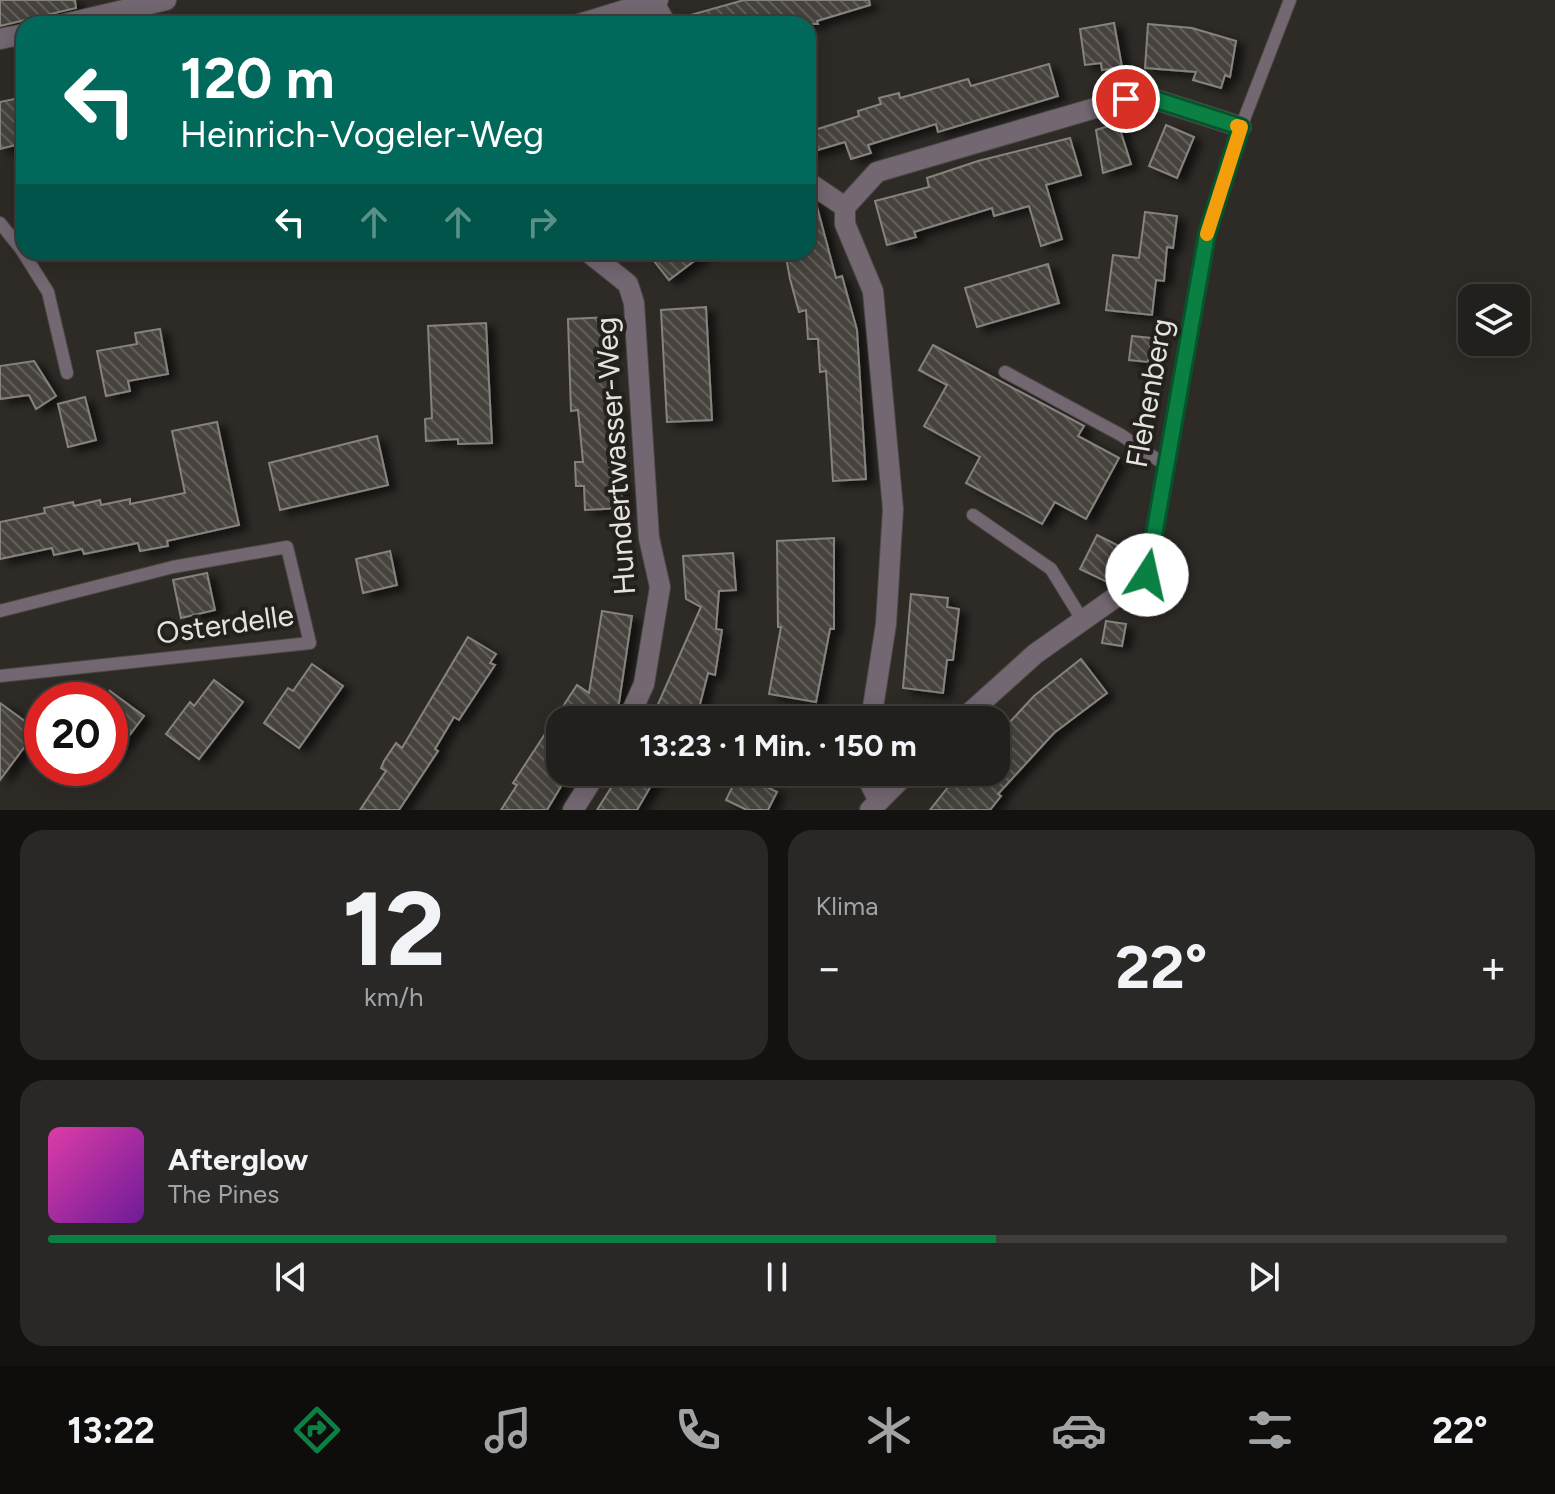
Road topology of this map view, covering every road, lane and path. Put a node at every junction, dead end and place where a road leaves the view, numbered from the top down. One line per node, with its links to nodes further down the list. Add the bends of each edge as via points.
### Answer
1 (166, 0): 4 (street)
2 (1290, 0): 6 (lane, Flehenberg)
3 (656, 1): 5 (street)
4 (99, 16)
5 (606, 16)
6 (1241, 127): 8 (street, via 1157,100 1126,99 877,172); 15 (lane, Flehenberg, via 1207,234)
7 (816, 187): 8 (street)
8 (845, 207): 22 (street, via 845,224 873,291 893,509 886,624)
9 (0, 223): 10 (lane)
10 (16, 243)
11 (28, 260): 14 (lane, via 48,292)
12 (598, 260): 21 (street, Hundertwasser-Weg, via 628,284 634,303 649,538 660,587 644,684)
13 (1005, 372): 15 (lane)
14 (67, 373)
15 (1167, 466): 17 (lane, Flehenberg)
16 (973, 515): 19 (lane, via 1051,569)
17 (1147, 575): 19 (street, Flehenberg)
18 (0, 611): 20 (lane, Osterdelle, via 173,567 287,547 310,643)
19 (1083, 621): 23 (street, Flehenberg, via 1035,654)
20 (0, 676)
21 (634, 706)
22 (873, 706)
23 (977, 706)
24 (588, 786): 28 (street)
25 (868, 786): 27 (street)
26 (894, 786): 27 (street)
27 (874, 806)
28 (573, 810)

